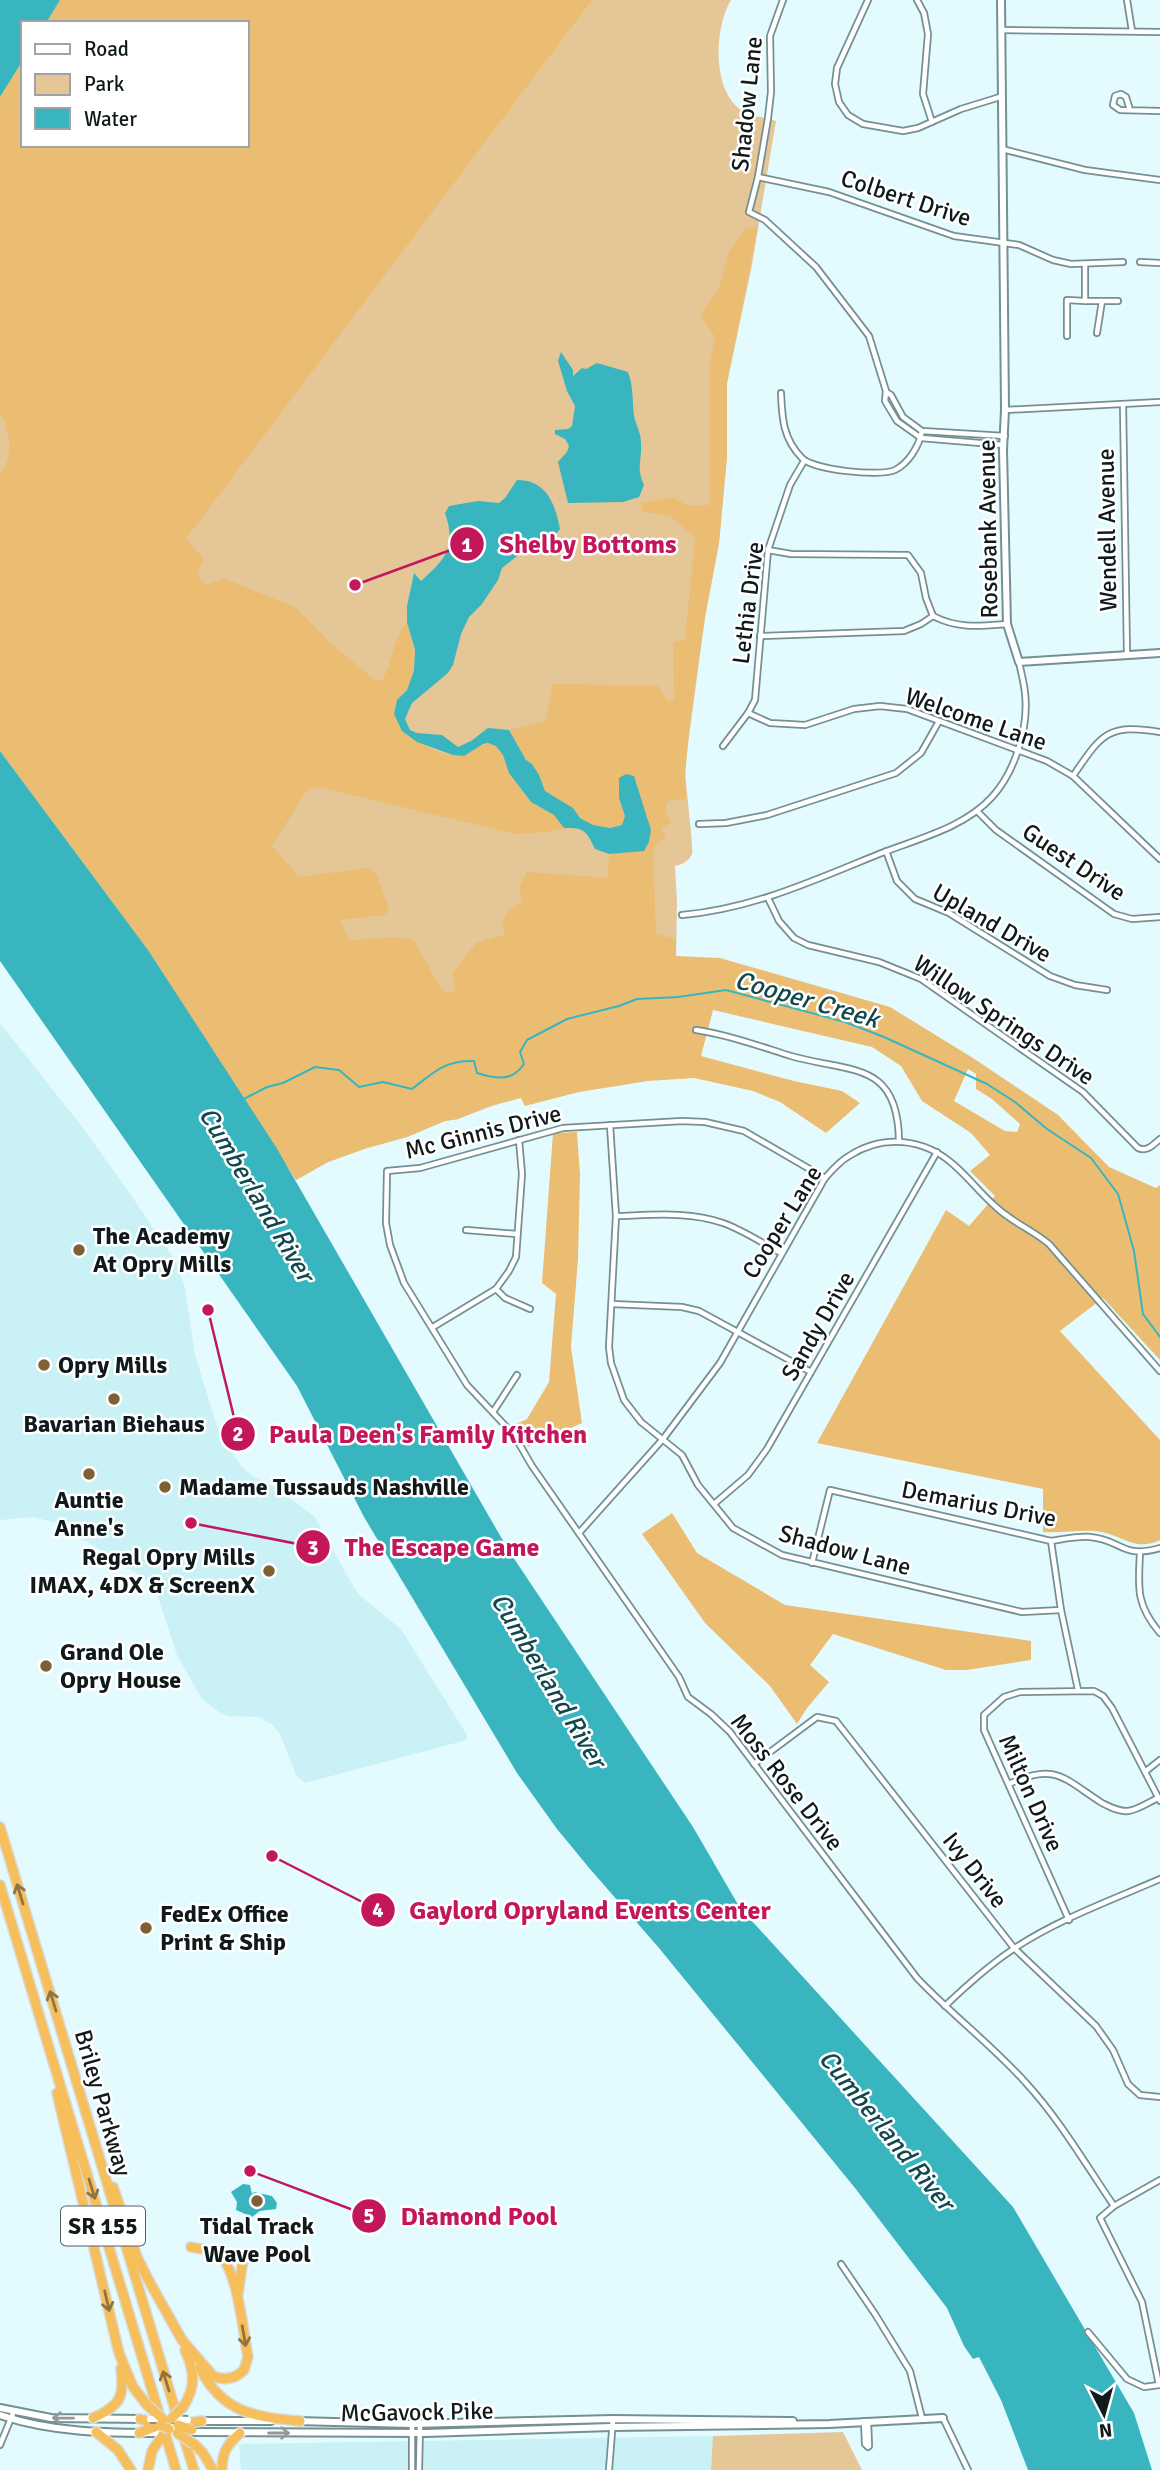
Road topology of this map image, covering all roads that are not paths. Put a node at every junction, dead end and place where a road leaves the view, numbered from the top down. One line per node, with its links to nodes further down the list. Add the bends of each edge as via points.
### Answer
1 (783, 0): 14 (street, Shadow Lane, via 770,36 771,92)
2 (868, 0): 12 (street, via 837,68 839,102 848,115 882,129 903,131)
3 (917, 0): 12 (street, via 928,34 923,94)
4 (1001, 0): 6 (street, Rosebank Avenue)
5 (1127, 0): 7 (street)
6 (1001, 30): 7 (street); 9 (street, Rosebank Avenue)
7 (1132, 31): 8 (street)
8 (1160, 32)
9 (1000, 97): 12 (street); 13 (street, Rosebank Avenue)
10 (1129, 110): 11 (street)
11 (1160, 111)
12 (932, 122)
13 (1002, 149): 15 (street, via 1085,170); 16 (street, Rosebank Avenue)
14 (758, 177): 16 (street, Colbert Drive, via 843,196 954,236); 26 (street, Shadow Lane, via 749,212 765,220 816,267 869,336)
15 (1160, 180)
16 (1002, 243): 20 (street, Colbert Drive, via 1053,260); 30 (street, Rosebank Avenue)
17 (1123, 262): 20 (street, Colbert Drive)
18 (1140, 262): 19 (street)
19 (1160, 263)
20 (1085, 264): 21 (street)
21 (1085, 301): 22 (street); 25 (street, via 1067,300)
22 (1102, 301): 23 (street); 24 (street)
23 (1118, 301)
24 (1097, 333)
25 (1067, 336)
26 (886, 391): 31 (street, via 903,417); 33 (street, via 885,401 897,421)
27 (781, 393): 35 (street, via 783,426)
28 (1160, 402): 29 (street)
29 (1123, 404): 30 (street); 41 (street, Wendell Avenue)
30 (1005, 410): 32 (street, Rosebank Avenue)
31 (922, 431): 32 (street); 33 (street)
32 (1005, 436): 34 (street, Rosebank Avenue)
33 (921, 438): 34 (street); 35 (street, via 909,459 895,470 826,468)
34 (1005, 445): 38 (street, Rosebank Avenue)
35 (804, 461): 36 (street, Lethia Drive, via 790,485)
36 (768, 550): 37 (street, via 908,555 921,573); 39 (street, Lethia Drive)
37 (933, 616): 38 (street, via 967,627); 39 (street, via 904,631)
38 (1007, 624): 42 (street, Rosebank Avenue)
39 (760, 636): 43 (street, Lethia Drive, via 755,700)
40 (1160, 653): 41 (street)
41 (1127, 655): 42 (street)
42 (1019, 662): 47 (street, Rosebank Avenue, via 1026,694)
43 (748, 713): 44 (street, Welcome Lane, via 770,723 805,724 880,706 907,709); 46 (street, Lethia Drive)
44 (938, 723): 47 (street, Welcome Lane); 50 (street, via 921,753 896,773 767,815)
45 (1160, 732): 48 (street, via 1120,730 1097,740)
46 (723, 746)
47 (1017, 750): 48 (street, Welcome Lane); 49 (street, Rosebank Avenue, via 1001,784)
48 (1073, 776): 52 (street, Welcome Lane)
49 (977, 811): 51 (street, Rosebank Avenue); 55 (street, Guest Drive, via 996,830 1114,914 1132,919)
50 (699, 824)
51 (886, 852): 53 (street, Rosebank Avenue); 56 (street, Upland Drive, via 897,881 915,899 949,914 1050,976)
52 (1160, 859)
53 (768, 898): 54 (street, Rosebank Avenue, via 727,910); 59 (street, Willow Springs Drive, via 794,938 921,979 1083,1091 1138,1148 1149,1148)
54 (682, 915)
55 (1160, 917)
56 (1107, 990)
57 (696, 1030): 61 (street, via 864,1073 889,1092 897,1109)
58 (610, 1125): 60 (street, Mc Ginnis Drive, via 562,1128); 64 (street, Mc Ginnis Drive, via 682,1121 722,1125 753,1136); 65 (street, Shadow Lane)
59 (1160, 1139)
60 (519, 1140): 63 (street, Mc Ginnis Drive, via 420,1168); 67 (street, via 522,1174)
61 (899, 1141): 62 (street, Cooper Lane); 64 (street, Cooper Lane, via 862,1148)
62 (937, 1152): 74 (street, Cooper Lane, via 1011,1220 1049,1244); 75 (street, Sandy Drive)
63 (387, 1171): 72 (street, Moss Rose Drive, via 386,1223 397,1268)
64 (825, 1178): 68 (street, Cooper Lane)
65 (616, 1216): 68 (street, via 698,1217 725,1224); 70 (street, Shadow Lane)
66 (466, 1230): 67 (street)
67 (517, 1234): 69 (street, via 516,1256)
68 (781, 1253): 73 (street, Cooper Lane)
69 (496, 1289): 71 (street); 72 (street)
70 (612, 1304): 73 (street, via 682,1307); 78 (street, Shadow Lane, via 610,1355 624,1400 641,1422)
71 (530, 1309)
72 (433, 1327): 77 (street, Moss Rose Drive, via 467,1385)
73 (737, 1331): 75 (street); 78 (street, Cooper Lane, via 720,1363)
74 (1160, 1371)
75 (811, 1372): 79 (street, Sandy Drive, via 748,1475)
76 (517, 1375): 77 (street)
77 (493, 1412): 80 (street, Moss Rose Drive, via 514,1435)
78 (663, 1439): 79 (street, Shadow Lane, via 682,1455); 80 (street, Cooper Lane)
79 (713, 1504): 84 (street, Shadow Lane, via 733,1528 759,1544)
80 (579, 1533): 89 (street, Moss Rose Drive, via 680,1677 688,1698 730,1732)
81 (1051, 1541): 83 (street, Demarius Drive, via 1092,1537); 84 (street, Demarius Drive, via 830,1490); 85 (street)
82 (1160, 1548): 83 (street)
83 (1140, 1553): 86 (street, via 1140,1599)
84 (812, 1563): 85 (street, Shadow Lane, via 1022,1612)
85 (1061, 1610): 87 (street)
86 (1160, 1633)
87 (1078, 1690): 90 (street, Milton Drive, via 1103,1696); 91 (street, Milton Drive, via 1020,1692 1004,1697 984,1715 984,1730)
88 (1160, 1760): 90 (street)
89 (754, 1764): 97 (street, Ivy Drive, via 817,1717 836,1721); 99 (street, Moss Rose Drive, via 900,1958)
90 (1146, 1771): 92 (street, Milton Drive)
91 (1009, 1784): 92 (street, via 1030,1774 1058,1774 1109,1807 1125,1812); 96 (street, Milton Drive)
92 (1159, 1799)
93 (0, 1828): 101 (highway, Briley Parkway / SR 155, one-way to 93)
94 (1160, 1879): 96 (street)
95 (0, 1885): 98 (highway, Briley Parkway / SR 155)
96 (1069, 1920): 97 (street)
97 (1014, 1948): 99 (street); 100 (street, Ivy Drive, via 1096,2025 1128,2084 1140,2095)
98 (29, 1983): 110 (highway, one-way to 110); 133 (highway, Briley Parkway / SR 155, one-way to 133)
99 (945, 2006): 103 (street, Moss Rose Drive, via 1026,2082)
100 (1160, 2097)
101 (83, 2100): 109 (highway, via 137,2257); 134 (highway, Briley Parkway / SR 155, one-way to 101)
102 (1160, 2180): 103 (street)
103 (1114, 2206): 112 (street, via 1100,2218 1142,2302)
104 (191, 2246): 107 (highway, via 226,2260)
105 (243, 2260): 107 (highway)
106 (841, 2264): 117 (street, via 910,2371)
107 (237, 2298): 111 (highway, one-way to 111, via 248,2357 244,2370 219,2379)
108 (1088, 2332): 112 (street, via 1127,2379 1144,2387)
109 (182, 2340): 111 (highway); 124 (highway, bridge, via 194,2375 191,2393)
110 (119, 2353): 116 (highway, via 120,2396 113,2408); 124 (highway, bridge, via 133,2387)
111 (197, 2360): 120 (highway, via 213,2391 226,2402 255,2416)
112 (1159, 2385)
113 (0, 2408): 115 (street)
114 (0, 2415): 115 (street)
115 (13, 2415): 116 (street, one-way to 115); 126 (street, via 57,2430); 130 (street)
116 (93, 2418): 124 (street)
117 (922, 2418): 118 (street, McGavock Pike); 121 (street, McGavock Pike, via 837,2423)
118 (943, 2418): 140 (street)
119 (202, 2421): 120 (street, McGavock Pike); 125 (highway)
120 (300, 2421): 122 (street, McGavock Pike)
121 (613, 2423): 123 (street, McGavock Pike); 129 (street, McGavock Pike); 139 (street)
122 (412, 2424): 123 (street, McGavock Pike); 129 (street)
123 (420, 2424): 129 (street)
124 (161, 2426): 125 (highway, bridge); 127 (highway); 132 (highway); 135 (highway, bridge, via 194,2444)
125 (193, 2427): 128 (street, McGavock Pike)
126 (96, 2432): 127 (street); 131 (highway)
127 (139, 2433)
128 (240, 2433): 129 (street, McGavock Pike, one-way to 129); 136 (highway, via 227,2445)
129 (416, 2433): 137 (street); 138 (street)
130 (0, 2445)
131 (131, 2470)
132 (148, 2470)
133 (176, 2470)
134 (194, 2470)
135 (213, 2470)
136 (222, 2470)
137 (412, 2470)
138 (419, 2470)
139 (609, 2470)
140 (968, 2470)

